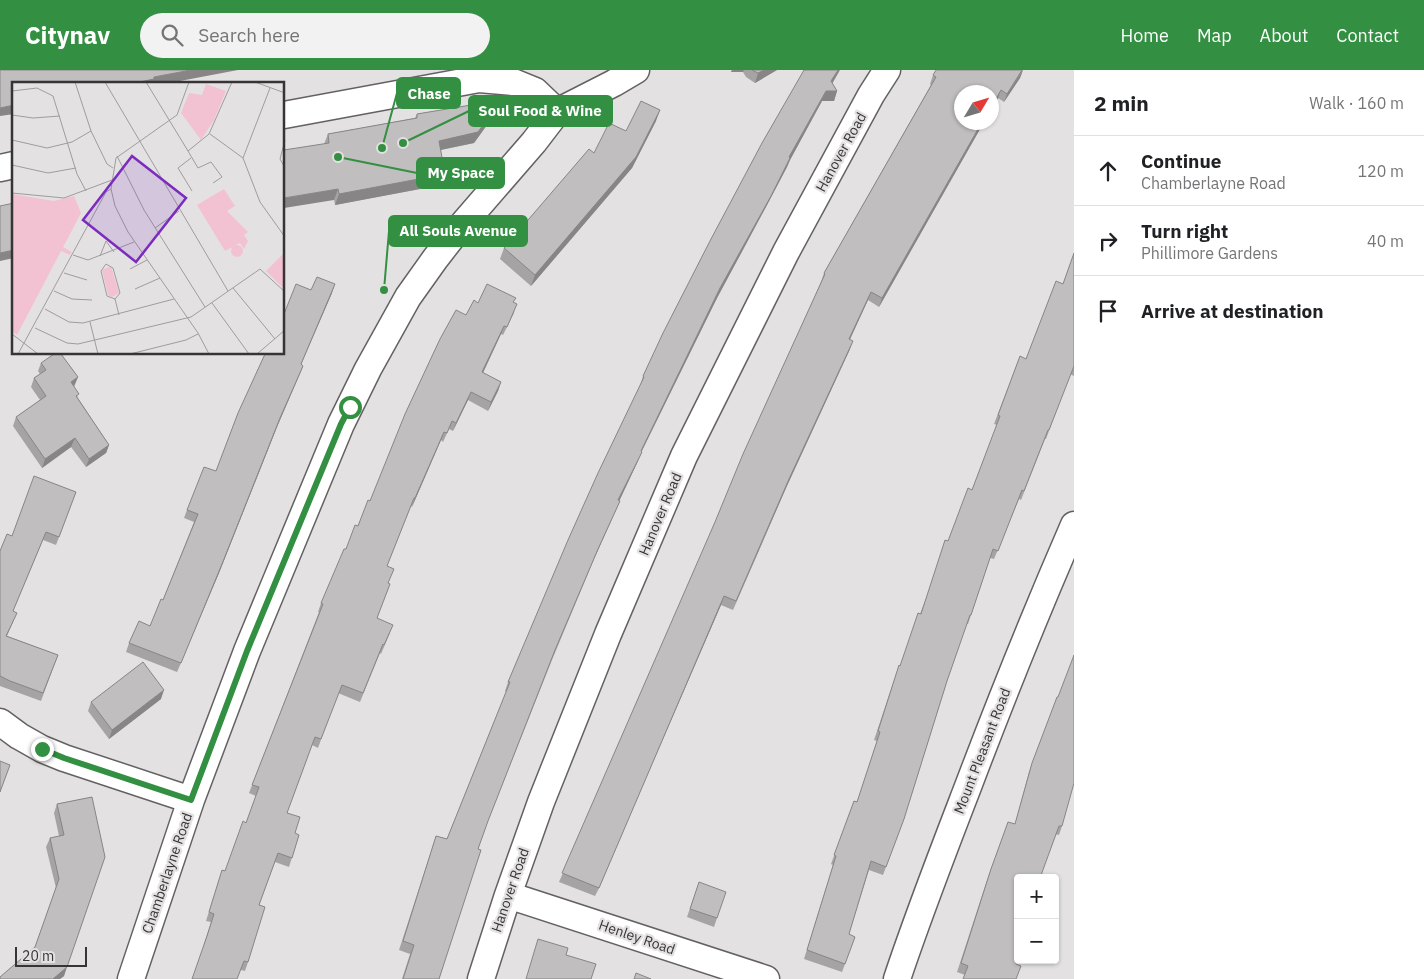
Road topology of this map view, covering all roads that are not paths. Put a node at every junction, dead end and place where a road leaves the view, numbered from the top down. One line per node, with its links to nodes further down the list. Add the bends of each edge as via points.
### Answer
1 (636, 70): 3 (street, Chamberlayne Road)
2 (887, 70): 8 (street, Hanover Road, via 786,252 684,456 608,634)
3 (557, 112): 4 (street, via 535,91 513,82 479,79); 7 (street, Chamberlayne Road, via 435,259 408,297 368,369 341,424 251,642)
4 (285, 115)
5 (1074, 525): 12 (street, Mount Pleasant Road, via 980,754)
6 (0, 722): 7 (street, via 42,749)
7 (191, 800): 9 (street, Chamberlayne Road)
8 (508, 895): 10 (street, Hanover Road); 11 (street, Henley Road)
9 (131, 979)
10 (481, 979)
11 (766, 979)
12 (897, 979)

